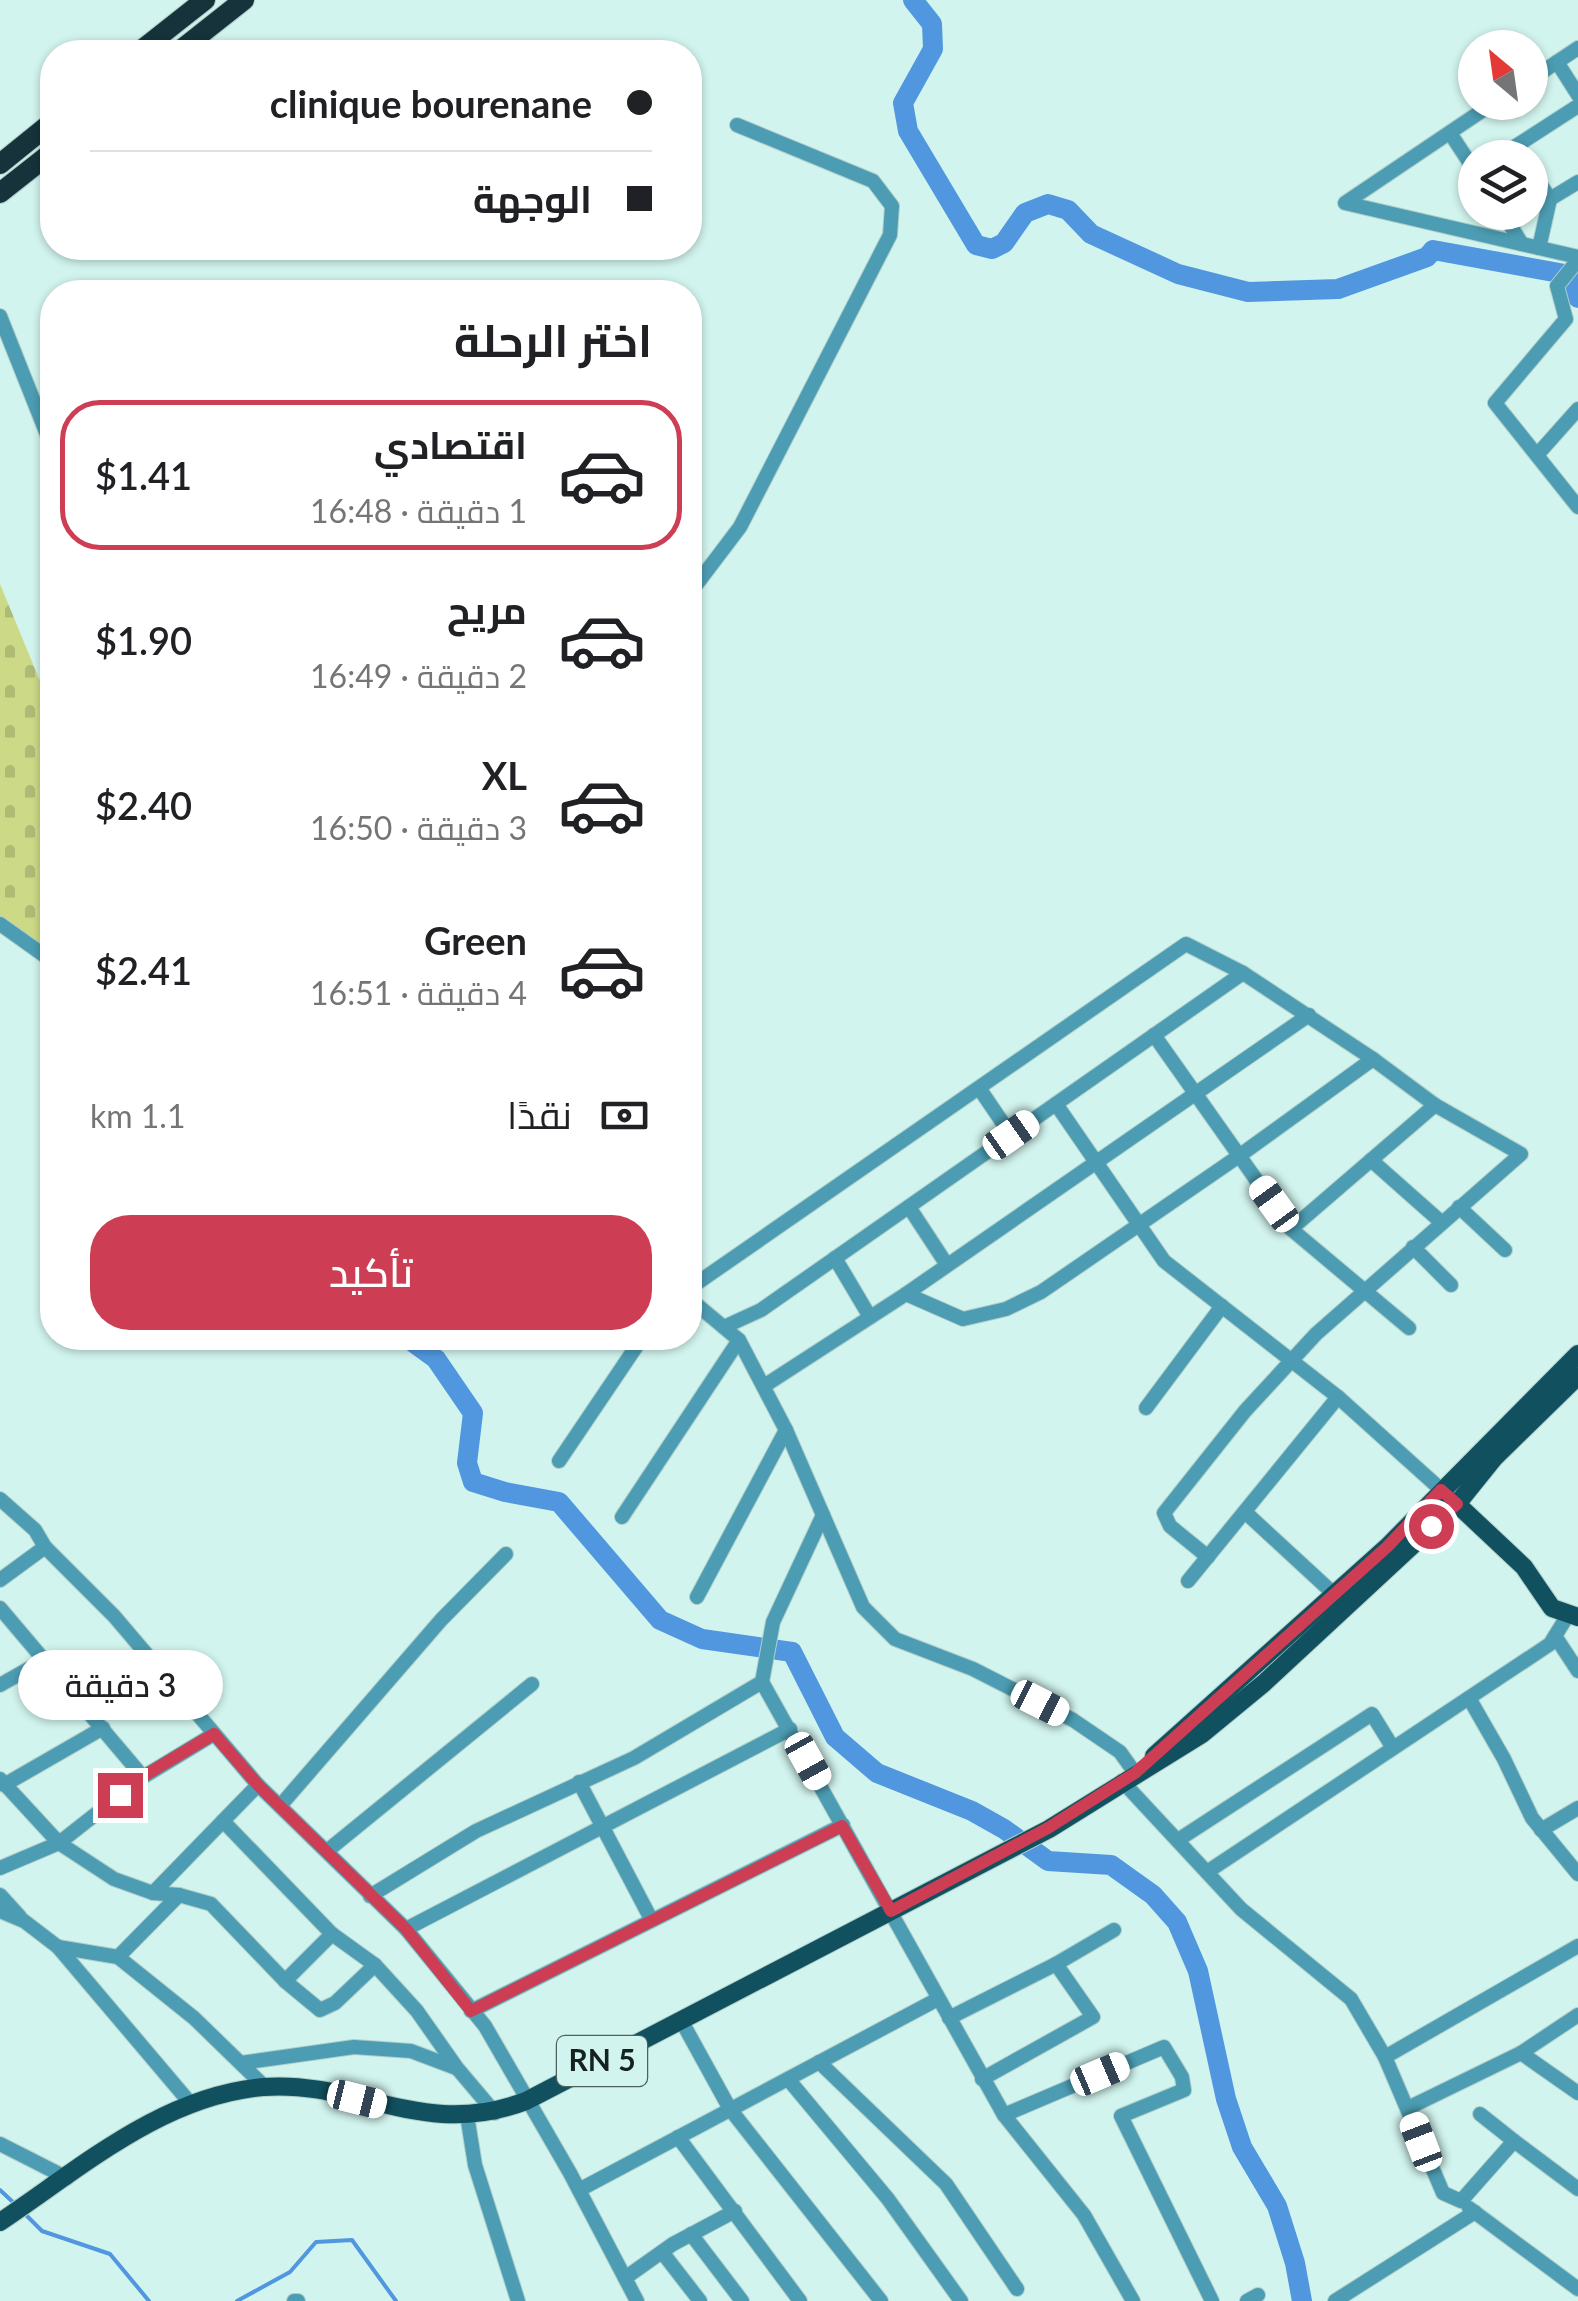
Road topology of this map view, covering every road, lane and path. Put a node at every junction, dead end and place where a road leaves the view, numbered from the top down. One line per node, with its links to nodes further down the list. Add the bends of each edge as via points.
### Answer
1 (205, 0): 3 (highway)
2 (244, 0): 4 (highway)
3 (154, 40)
4 (193, 40)
5 (1578, 48): 6 (street)
6 (1556, 62): 7 (street); 8 (street)
7 (1548, 68)
8 (1578, 95)
9 (1578, 106): 14 (street)
10 (1469, 120): 13 (street)
11 (737, 125): 31 (street, via 874,181 892,206 890,235 740,527)
12 (40, 132): 17 (highway)
13 (1450, 133): 15 (street); 23 (street, via 1344,203)
14 (1525, 140)
15 (1458, 145)
16 (40, 161): 19 (highway)
17 (0, 164)
18 (1578, 182): 21 (street)
19 (0, 193)
20 (1548, 196): 21 (street)
21 (1550, 199): 24 (street)
22 (1513, 230): 23 (street)
23 (1522, 244): 24 (street)
24 (1539, 248): 25 (street)
25 (1578, 258): 29 (street, via 1557,286 1566,319 1496,403)
26 (0, 316): 28 (street)
27 (1578, 408): 29 (street)
28 (40, 417)
29 (1537, 455): 30 (street)
30 (1578, 507)
31 (702, 577)
32 (0, 924): 33 (street)
33 (40, 952)
34 (1243, 973): 35 (street); 36 (street); 38 (street, via 1186,944)
35 (1309, 1015): 37 (street); 39 (street)
36 (1154, 1035): 39 (street); 40 (street)
37 (1374, 1059): 41 (street); 43 (street)
38 (979, 1088): 42 (street); 55 (street)
39 (1196, 1094): 43 (street); 45 (street)
40 (1056, 1104): 42 (street); 45 (street)
41 (1435, 1105): 44 (street); 47 (street, via 1521,1154)
42 (1011, 1135): 46 (street)
43 (1239, 1156): 49 (street); 50 (street)
44 (1371, 1160): 48 (street); 50 (street)
45 (1098, 1161): 49 (street); 54 (street)
46 (909, 1206): 53 (street); 54 (street)
47 (1459, 1208): 48 (street); 52 (street)
48 (1442, 1222): 51 (street)
49 (1139, 1226): 58 (street, via 1006,1308 963,1319); 59 (street, via 1164,1261)
50 (1291, 1229): 57 (street)
51 (1413, 1246): 56 (street); 57 (street)
52 (1504, 1250)
53 (835, 1258): 61 (street); 62 (street, via 761,1310)
54 (947, 1266): 58 (street)
55 (702, 1280)
56 (1452, 1286)
57 (1365, 1288): 63 (street); 67 (street)
58 (906, 1294): 61 (street)
59 (1222, 1306): 67 (street); 71 (street)
60 (702, 1309): 62 (street)
61 (870, 1317): 69 (street)
62 (724, 1327): 64 (street)
63 (1409, 1328)
64 (739, 1340): 69 (street); 79 (street)
65 (634, 1350): 73 (street)
66 (1578, 1354): 74 (main road, RN 5)
67 (1292, 1360): 70 (street); 82 (street, via 1164,1513)
68 (1578, 1376): 76 (main road, RN 5)
69 (764, 1386): 72 (street)
70 (1338, 1396): 74 (street); 77 (street)
71 (1146, 1408)
72 (786, 1430): 78 (street); 86 (street)
73 (559, 1461)
74 (1441, 1490): 76 (street); 85 (main road, RN 5)
75 (0, 1499): 80 (street)
76 (1457, 1504): 88 (main road, via 1524,1567 1552,1608); 101 (main road, RN 5, via 1227,1714 1161,1762)
77 (1245, 1512): 82 (street); 85 (street)
78 (824, 1516): 92 (street, via 772,1622); 101 (street, via 863,1607 896,1639 1073,1720 1120,1752)
79 (622, 1518)
80 (46, 1547): 83 (street); 98 (street)
81 (506, 1554): 105 (street)
82 (1208, 1557): 84 (street)
83 (0, 1580)
84 (1188, 1581)
85 (1335, 1594): 101 (main road, RN 5)
86 (696, 1596)
87 (0, 1608): 90 (street)
88 (1573, 1616): 89 (street)
89 (1555, 1636): 91 (street); 95 (street)
90 (46, 1659): 94 (street); 96 (street)
91 (1578, 1670)
92 (762, 1682): 97 (street); 103 (street, via 634,1758)
93 (532, 1684): 113 (street)
94 (0, 1685)
95 (1469, 1698): 99 (street); 110 (street)
96 (103, 1728): 100 (street); 102 (street)
97 (790, 1729): 108 (street); 109 (street)
98 (214, 1734): 100 (street); 104 (street)
99 (1392, 1748): 111 (street, via 1372,1714); 115 (street)
100 (142, 1777): 112 (street)
101 (1128, 1777): 111 (street); 122 (main road, RN 5, via 1048,1828)
102 (2, 1782): 112 (street)
103 (579, 1782): 108 (street); 120 (street, via 476,1831)
104 (258, 1785): 105 (street); 107 (street)
105 (280, 1806): 113 (street)
106 (1578, 1808): 110 (street)
107 (223, 1821): 117 (street); 127 (street)
108 (601, 1826): 123 (street); 125 (street)
109 (842, 1826): 122 (street); 123 (street)
110 (1541, 1830): 116 (street)
111 (1178, 1840): 115 (street)
112 (59, 1842): 114 (street); 117 (street, via 114,1879)
113 (328, 1851): 120 (street)
114 (0, 1868)
115 (1207, 1872): 140 (street, via 1241,1909 1351,2000)
116 (1578, 1874)
117 (154, 1893): 118 (street)
118 (179, 1895): 130 (street); 133 (street, via 211,1904)
119 (0, 1896): 124 (street)
120 (370, 1896): 125 (street)
121 (0, 1911): 124 (street)
122 (891, 1911): 134 (street); 138 (main road, RN 5)
123 (651, 1919): 135 (street)
124 (24, 1921): 128 (street)
125 (406, 1929): 135 (street)
126 (1114, 1930): 131 (street)
127 (332, 1934): 132 (street); 133 (street)
128 (58, 1947): 130 (street); 149 (street)
129 (1575, 1953): 140 (street)
130 (118, 1957): 142 (street)
131 (1056, 1964): 137 (street); 145 (street, via 1093,2017)
132 (375, 1965): 133 (street, via 320,2010); 143 (street)
133 (285, 1982)
134 (938, 1999): 137 (street); 141 (street)
135 (471, 2011): 148 (street)
136 (1578, 2016): 139 (street)
137 (948, 2018): 145 (street)
138 (681, 2020): 148 (main road, RN 5); 151 (street)
139 (1520, 2053): 147 (street); 150 (street)
140 (1385, 2058): 150 (street)
141 (819, 2062): 144 (street); 169 (street, via 946,2184)
142 (242, 2063): 143 (street, via 354,2048 410,2051); 146 (street)
143 (457, 2068): 152 (street)
144 (788, 2079): 151 (street); 177 (street, via 888,2198)
145 (982, 2079): 155 (street)
146 (266, 2087): 149 (main road, RN 5); 154 (main road, RN 5)
147 (1578, 2093)
148 (526, 2101): 152 (main road, RN 5); 161 (street)
149 (191, 2104): 159 (main road, RN 5, via 123,2138)
150 (1408, 2108): 162 (street, via 1443,2193)
151 (730, 2109): 156 (street); 176 (street)
152 (494, 2113): 154 (main road, RN 5)
153 (1480, 2114): 157 (street)
154 (467, 2115): 171 (street, via 475,2165)
155 (1004, 2115): 178 (street, via 1084,2215); 179 (street, via 1164,2048 1184,2090 1120,2116)
156 (678, 2137): 161 (street); 163 (street)
157 (1514, 2141): 160 (street); 162 (street)
158 (0, 2144): 159 (street)
159 (66, 2178): 165 (main road, RN 5)
160 (1578, 2189)
161 (579, 2190): 168 (street)
162 (1461, 2201): 164 (street)
163 (735, 2211): 166 (street); 175 (street)
164 (1475, 2212): 170 (street); 180 (street)
165 (0, 2222)
166 (692, 2234): 167 (street); 174 (street)
167 (662, 2252): 168 (street); 173 (street)
168 (625, 2278): 172 (street)
169 (1016, 2289)
170 (1578, 2289)
171 (518, 2301)
172 (636, 2301)
173 (700, 2301)
174 (742, 2301)
175 (800, 2301)
176 (880, 2301)
177 (961, 2301)
178 (1133, 2301)
179 (1212, 2301)
180 (1335, 2301)

